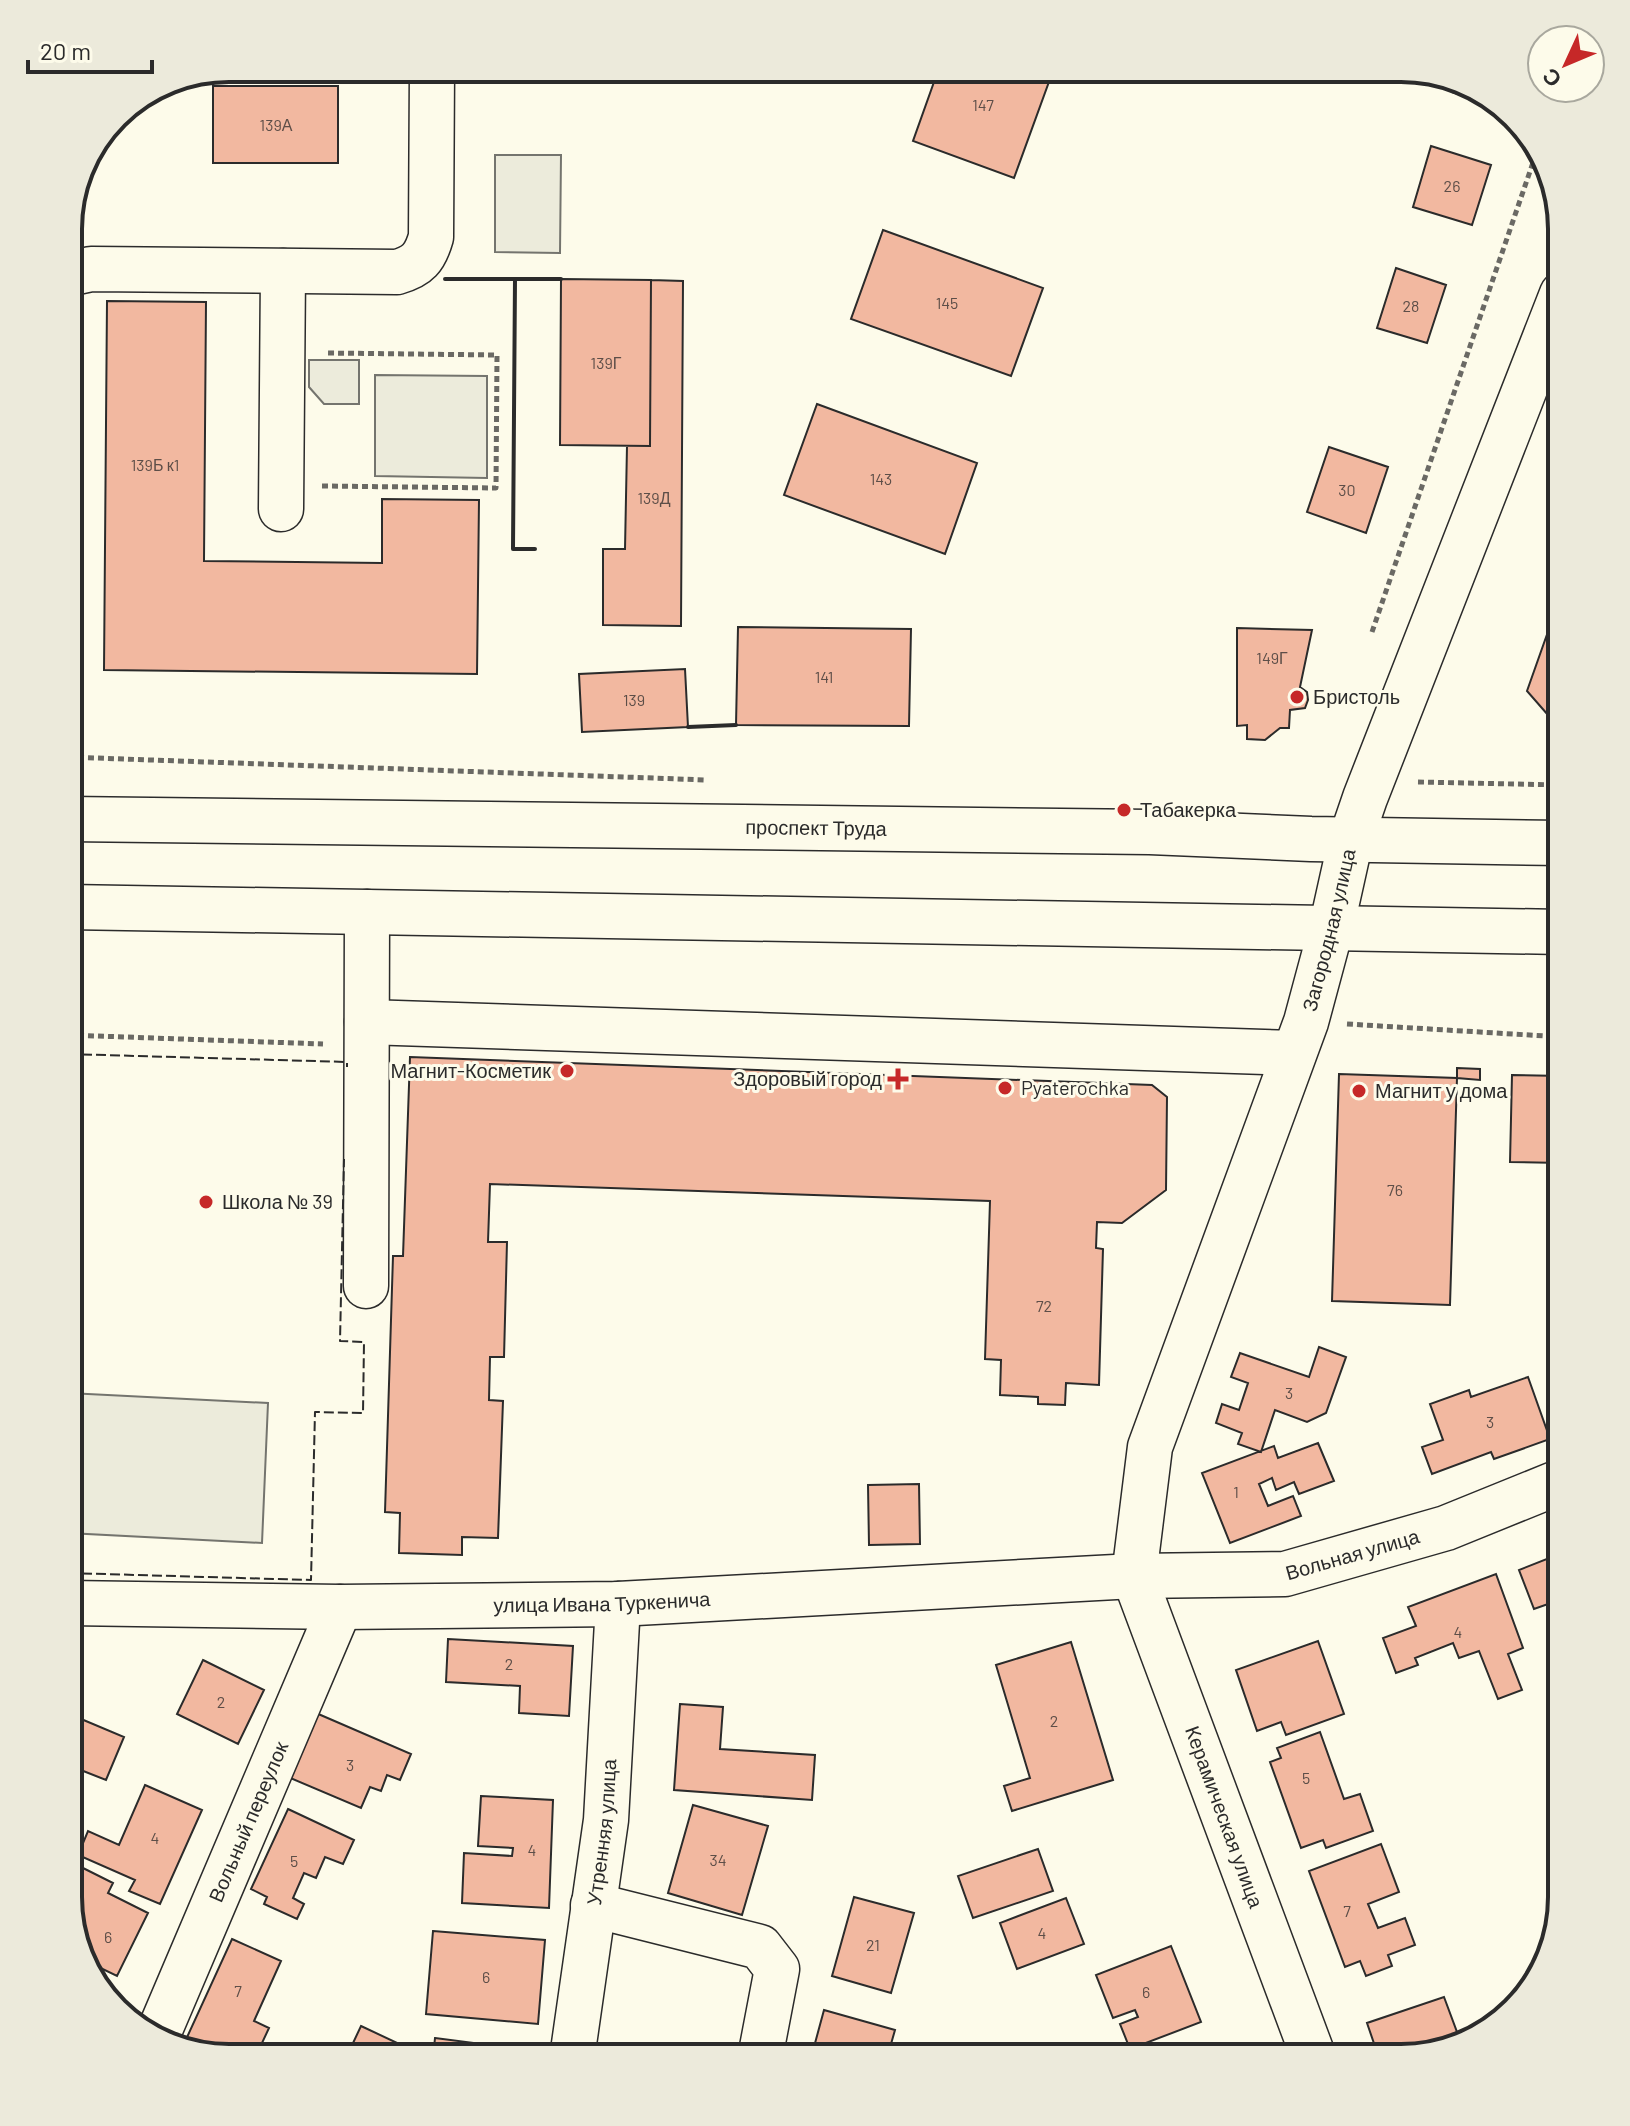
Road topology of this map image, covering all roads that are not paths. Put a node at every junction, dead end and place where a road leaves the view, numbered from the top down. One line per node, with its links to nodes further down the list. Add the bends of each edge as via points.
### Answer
1 (432, 82): 3 (street, via 431,237 426,255 415,267 397,272)
2 (82, 271): 3 (street)
3 (283, 271): 5 (street)
4 (1548, 330): 7 (street, Загородная улица)
5 (281, 497)
6 (82, 821): 7 (street, проспект Труда, via 1150,832)
7 (1351, 839): 8 (street, проспект Труда); 11 (street, Загородная улица)
8 (1548, 843)
9 (82, 906): 10 (street)
10 (367, 912): 11 (street); 13 (street)
11 (1331, 929): 12 (street); 14 (street, Загородная улица)
12 (1548, 932)
13 (367, 1022): 14 (street); 15 (street)
14 (1300, 1037): 17 (street, Загородная улица, via 1150,1447)
15 (366, 1286)
16 (1548, 1487): 17 (street, Вольная улица, via 1446,1528 1285,1574)
17 (1134, 1576): 19 (street, улица Ивана Туркенича); 25 (street, Керамическая улица)
18 (82, 1603): 20 (street, улица Ивана Туркенича)
19 (618, 1604): 20 (street, улица Ивана Туркенича); 21 (street, Утренняя улица, via 606,1820)
20 (340, 1607): 22 (street, Вольный переулок)
21 (593, 1905): 23 (street, Утренняя улица); 24 (street, via 760,1947 777,1969)
22 (161, 2027)
23 (574, 2044)
24 (763, 2044)
25 (1309, 2044)

